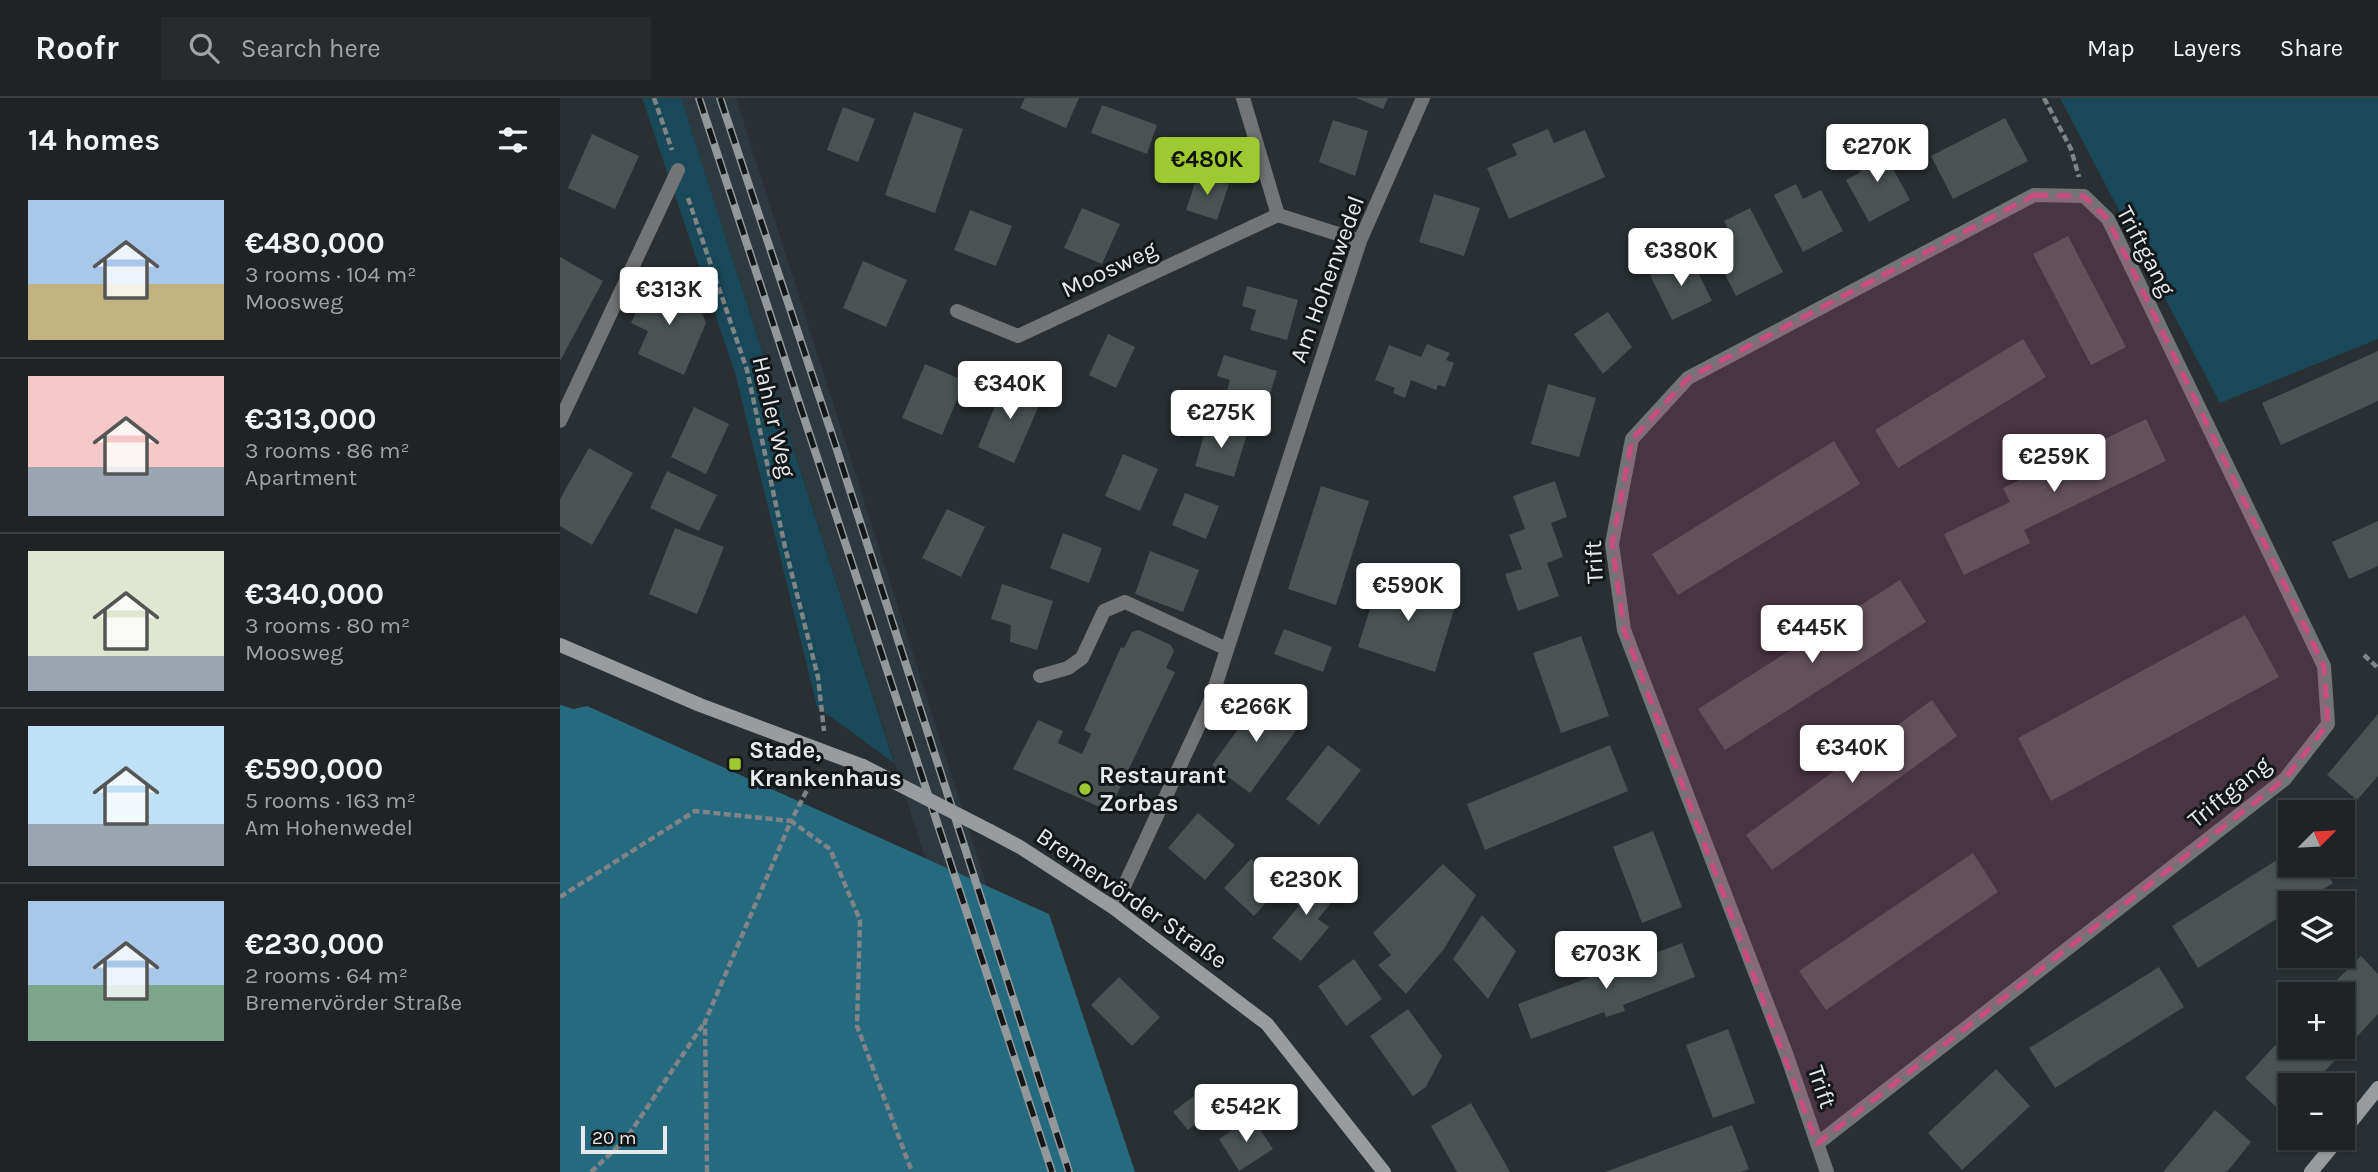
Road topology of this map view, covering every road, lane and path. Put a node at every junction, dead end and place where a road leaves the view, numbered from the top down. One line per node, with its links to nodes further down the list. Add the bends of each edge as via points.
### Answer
1 (654, 98): 5 (path, Hahler Weg)
2 (1243, 98): 7 (street)
3 (1423, 98): 8 (street, Am Hohenwedel)
4 (2044, 98): 6 (path, via 2071,149)
5 (678, 170): 10 (street); 16 (path, Hahler Weg, via 747,370 818,677)
6 (2084, 196): 23 (street, Triftgang, via 2108,219 2324,666 2328,724 2285,779); 23 (street, Trift, via 2034,195 1688,377 1632,439 1612,544 1624,630)
7 (1278, 215): 8 (street); 9 (street, Moosweg, via 1018,336)
8 (1360, 241): 12 (street, Am Hohenwedel)
9 (957, 311)
10 (560, 421)
11 (560, 645): 16 (main road, Bremervörder Straße)
12 (1227, 649): 15 (street, via 1125,602 1104,611 1082,658 1068,668); 19 (street, Am Hohenwedel, via 1211,699)
13 (2364, 655): 14 (path)
14 (2378, 668)
15 (1040, 676)
16 (827, 753): 17 (path); 19 (main road, Bremervörder Straße, bridge, via 863,766 1020,847)
17 (791, 821): 18 (path, via 695,811); 20 (path); 27 (path, via 830,849 860,920 857,1026)
18 (560, 897)
19 (1114, 908): 28 (main road, Bremervörder Straße, via 1267,1024)
20 (705, 1022): 25 (path, via 626,1139); 26 (path)
21 (2378, 1087): 22 (main road)
22 (2355, 1117)
23 (1817, 1144): 29 (street, Trift)
24 (2329, 1150): 30 (main road)
25 (591, 1172)
26 (707, 1172)
27 (912, 1172)
28 (1384, 1172)
29 (1827, 1172)
30 (2311, 1172)

